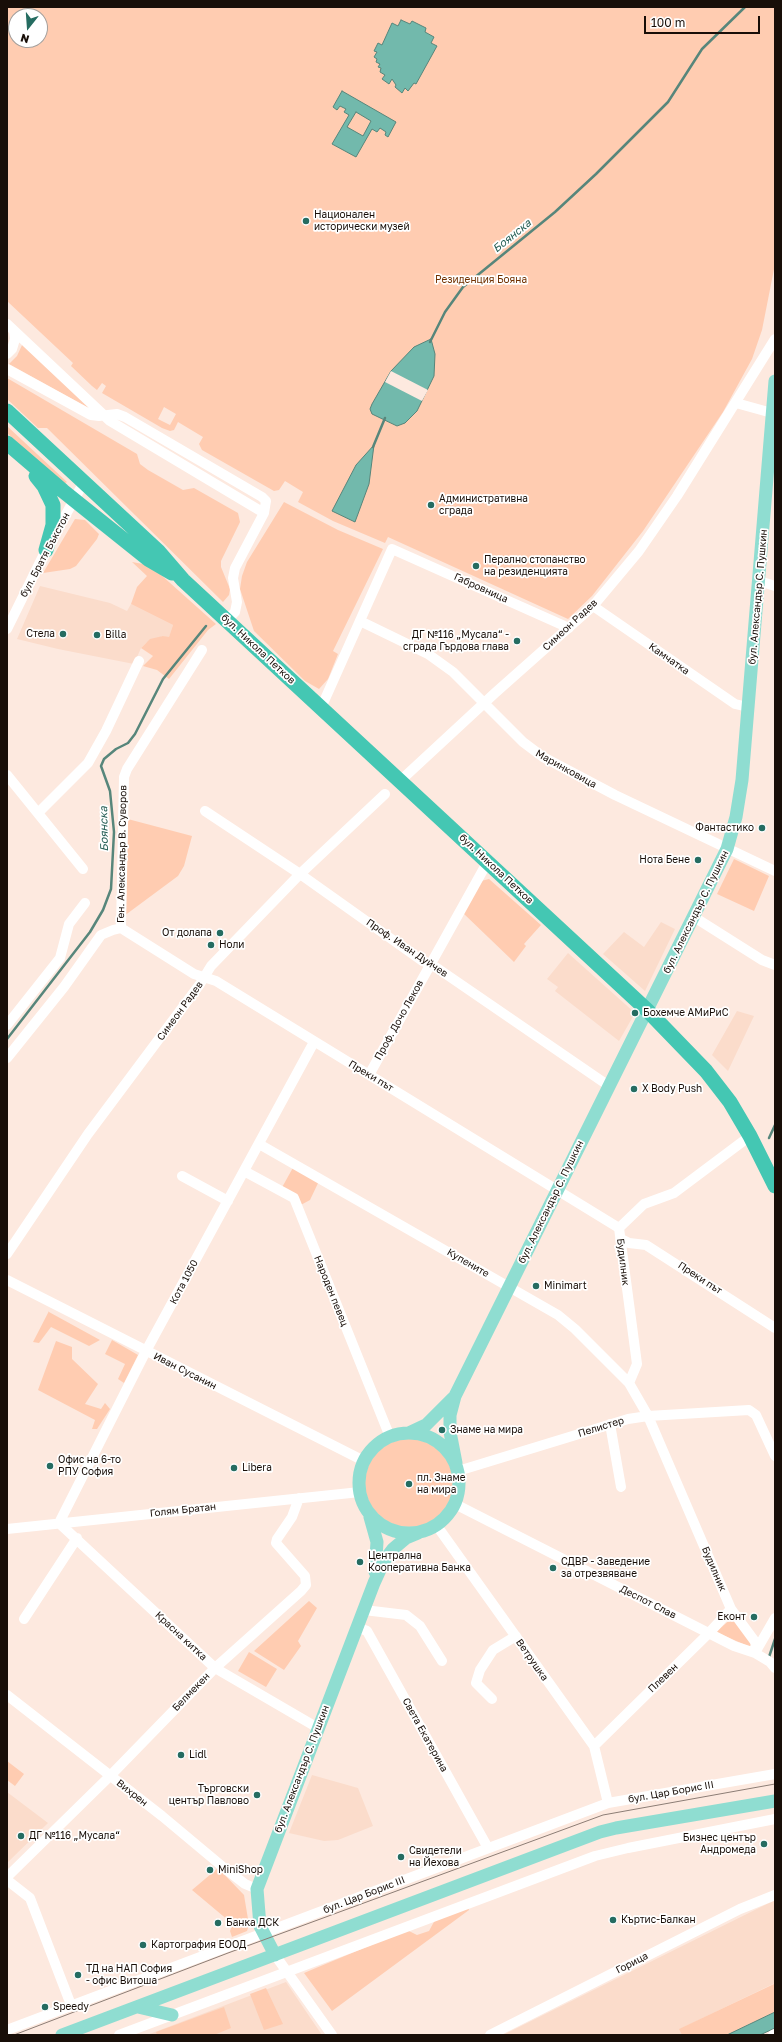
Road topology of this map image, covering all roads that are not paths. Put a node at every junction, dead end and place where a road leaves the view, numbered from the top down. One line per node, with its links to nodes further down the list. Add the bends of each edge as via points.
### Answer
1 (11, 328): 3 (street, via 15,339 12,349); 9 (street)
2 (775, 339): 6 (street, Симеон Радев)
3 (7, 354)
4 (7, 369): 9 (street, via 91,415)
5 (775, 381): 8 (main road, бул. Александър С. Пушкин)
6 (736, 403): 8 (street); 21 (street, Симеон Радев, via 639,551)
7 (7, 411): 14 (highway, бул. Никола Петков)
8 (774, 414): 19 (main road, бул. Александър С. Пушкин)
9 (104, 416): 12 (street, via 117,414 125,417); 13 (street)
10 (7, 443): 11 (highway)
11 (21, 456): 15 (highway, бул. Никола Петков); 17 (highway, via 44,486 53,504 53,525)
12 (211, 467): 13 (street, via 204,469); 16 (street, via 262,497 266,501)
13 (205, 478): 16 (street)
14 (84, 482): 15 (street, бул. Братя Бъкстон); 18 (highway, бул. Никола Петков, via 158,551)
15 (75, 501): 17 (street, бул. Братя Бъкстон); 18 (highway, бул. Никола Петков, via 148,560)
16 (264, 513): 22 (street, via 235,568 235,612)
17 (46, 550): 25 (street, бул. Братя Бъкстон)
18 (183, 580): 22 (highway, бул. Никола Петков)
19 (759, 581): 20 (street); 30 (main road, бул. Александър С. Пушкин)
20 (775, 586)
21 (593, 606): 24 (street, Симеон Радев); 30 (street, Камчатка, via 735,704)
22 (228, 620): 29 (highway, бул. Никола Петков)
23 (360, 620): 24 (street, Габровница, via 392,549); 28 (street, Маринковица, via 428,654 453,672); 29 (street)
24 (570, 628): 28 (street, Симеон Радев)
25 (7, 629)
26 (202, 650): 43 (street, Ген. Александър В. Суворов, via 124,777)
27 (139, 661): 35 (street, via 88,763)
28 (484, 704): 32 (street, Симеон Радев); 36 (street, Маринковица, via 523,742 543,757)
29 (321, 708): 32 (highway, бул. Никола Петков)
30 (748, 708): 36 (main road, бул. Александър С. Пушкин, via 742,780)
31 (7, 775): 35 (street)
32 (400, 781): 37 (highway, бул. Никола Петков)
33 (385, 794): 40 (street, Симеон Радев)
34 (205, 811): 40 (street, Проф. Иван Дуйчев)
35 (38, 812): 38 (street)
36 (727, 849): 39 (street, Маринковица); 42 (main road, бул. Александър С. Пушкин)
37 (488, 861): 44 (street, Проф. Дочо Леков); 47 (highway, бул. Никола Петков)
38 (83, 869)
39 (775, 872)
40 (300, 874): 44 (street, Проф. Иван Дуйчев); 46 (street, Симеон Радев, via 211,966)
41 (85, 903): 48 (street, via 68,924 60,958)
42 (694, 917): 45 (street, via 762,960); 47 (main road, бул. Александър С. Пушкин)
43 (121, 928): 46 (street, Преки път, via 194,974); 50 (street, Ген. Александър В. Суворов, via 101,936)
44 (429, 964): 51 (street, Проф. Дочо Леков); 52 (street, Проф. Иван Дуйчев)
45 (775, 965)
46 (205, 976): 49 (street, Преки път, via 216,980); 62 (street, Симеон Радев, via 88,1134)
47 (647, 1010): 52 (main road, бул. Александър С. Пушкин); 53 (highway, бул. Никола Петков, via 706,1071 730,1102)
48 (7, 1025)
49 (314, 1042): 51 (street, Преки път); 54 (street, Кота 1050)
50 (7, 1058)
51 (369, 1075): 58 (street, Преки път)
52 (609, 1086): 58 (main road, бул. Александър С. Пушкин)
53 (750, 1136): 57 (highway, бул. Никола Петков); 60 (street, Будилник, via 674,1193 644,1204)
54 (259, 1144): 55 (street, Кота 1050); 64 (street, Купените)
55 (244, 1171): 59 (street, Кота 1050); 72 (street, Народен певец, via 294,1198)
56 (182, 1176): 59 (street)
57 (774, 1178)
58 (557, 1190): 60 (street, Преки път); 64 (main road, бул. Александър С. Пушкин)
59 (228, 1201): 66 (street, Кота 1050)
60 (619, 1228): 61 (street, Будилник)
61 (621, 1240): 65 (street, Преки път, via 646,1244); 67 (street, Будилник, via 637,1364)
62 (7, 1254)
63 (7, 1280): 66 (street, Иван Сусанин)
64 (509, 1287): 67 (street, Купените, via 558,1315); 68 (main road, бул. Александър С. Пушкин)
65 (775, 1328)
66 (146, 1351): 74 (street, Иван Сусанин); 81 (street, Кота 1050)
67 (629, 1383): 69 (street, Купените)
68 (455, 1396): 71 (main road, бул. Александър С. Пушкин, via 435,1418); 75 (main road, бул. Александър С. Пушкин, via 450,1415 450,1432)
69 (648, 1416): 70 (street, Пелистер); 73 (street, Пелистер, via 749,1410 756,1415); 87 (street, Будилник)
70 (610, 1424): 75 (street, Пелистер); 76 (street)
71 (410, 1433): 72 (main road); 75 (main road, via 436,1440 447,1450)
72 (390, 1437): 74 (main road, via 372,1449)
73 (775, 1456)
74 (364, 1461): 77 (main road, via 359,1476)
75 (457, 1467): 79 (main road, via 460,1488)
76 (621, 1487)
77 (360, 1492): 78 (street, Голям Братан); 80 (main road)
78 (299, 1498): 81 (street, Голям Братан); 96 (street, Белмекен, via 292,1517 276,1543 305,1576 306,1585)
79 (455, 1504): 82 (main road, via 448,1516); 92 (street, Деспот Слав)
80 (367, 1511): 84 (main road, via 377,1522 391,1530); 86 (main road, бул. Александър С. Пушкин, via 377,1542)
81 (59, 1523): 83 (street, Голям Братан); 85 (street, Красна китка)
82 (437, 1526): 84 (main road); 93 (street, Ветрушка)
83 (7, 1529)
84 (418, 1533): 86 (main road, бул. Александър С. Пушкин, via 406,1538 393,1549 384,1561)
85 (77, 1538): 90 (street); 96 (street, Красна китка)
86 (374, 1583): 88 (main road, бул. Александър С. Пушкин)
87 (731, 1609): 92 (street, Плевен); 94 (street, Будилник)
88 (364, 1610): 91 (main road, бул. Александър С. Пушкин); 95 (street, via 406,1615 420,1626)
89 (775, 1618): 94 (street)
90 (24, 1619)
91 (357, 1627): 99 (main road, бул. Александър С. Пушкин); 106 (street, Света Екатерина, via 367,1632)
92 (709, 1633): 94 (street, Деспот Слав); 100 (street, Плевен)
93 (516, 1636): 98 (street, via 493,1650 480,1670 476,1683); 100 (street, Ветрушка)
94 (766, 1660)
95 (442, 1661)
96 (214, 1668): 99 (street, Красна китка); 102 (street, Белмекен)
97 (7, 1695): 102 (street, Вихрен)
98 (492, 1699)
99 (318, 1728): 108 (main road, бул. Александър С. Пушкин)
100 (594, 1746): 104 (street, Ветрушка)
101 (775, 1774): 104 (street, бул. Цар Борис III)
102 (110, 1776): 107 (street, Белмекен); 108 (street, Вихрен, via 244,1883)
103 (775, 1801): 111 (main road, via 600,1832)
104 (608, 1803): 106 (street, бул. Цар Борис III)
105 (775, 1819): 112 (street, via 595,1856)
106 (488, 1848): 110 (street, бул. Цар Борис III)
107 (7, 1878): 113 (street, via 30,1898)
108 (258, 1889): 110 (main road, бул. Александър С. Пушкин)
109 (775, 1895): 120 (street, Горица, via 740,1909)
110 (262, 1932): 111 (main road, бул. Александър С. Пушкин); 113 (street, бул. Цар Борис III)
111 (275, 1955): 112 (street); 114 (main road)
112 (288, 1972): 115 (street); 119 (street)
113 (71, 2005): 116 (street, бул. Цар Борис III)
114 (138, 2007): 115 (main road); 117 (main road)
115 (172, 2015): 118 (street)
116 (7, 2030)
117 (62, 2035)
118 (119, 2035)
119 (332, 2035)
120 (490, 2035)

